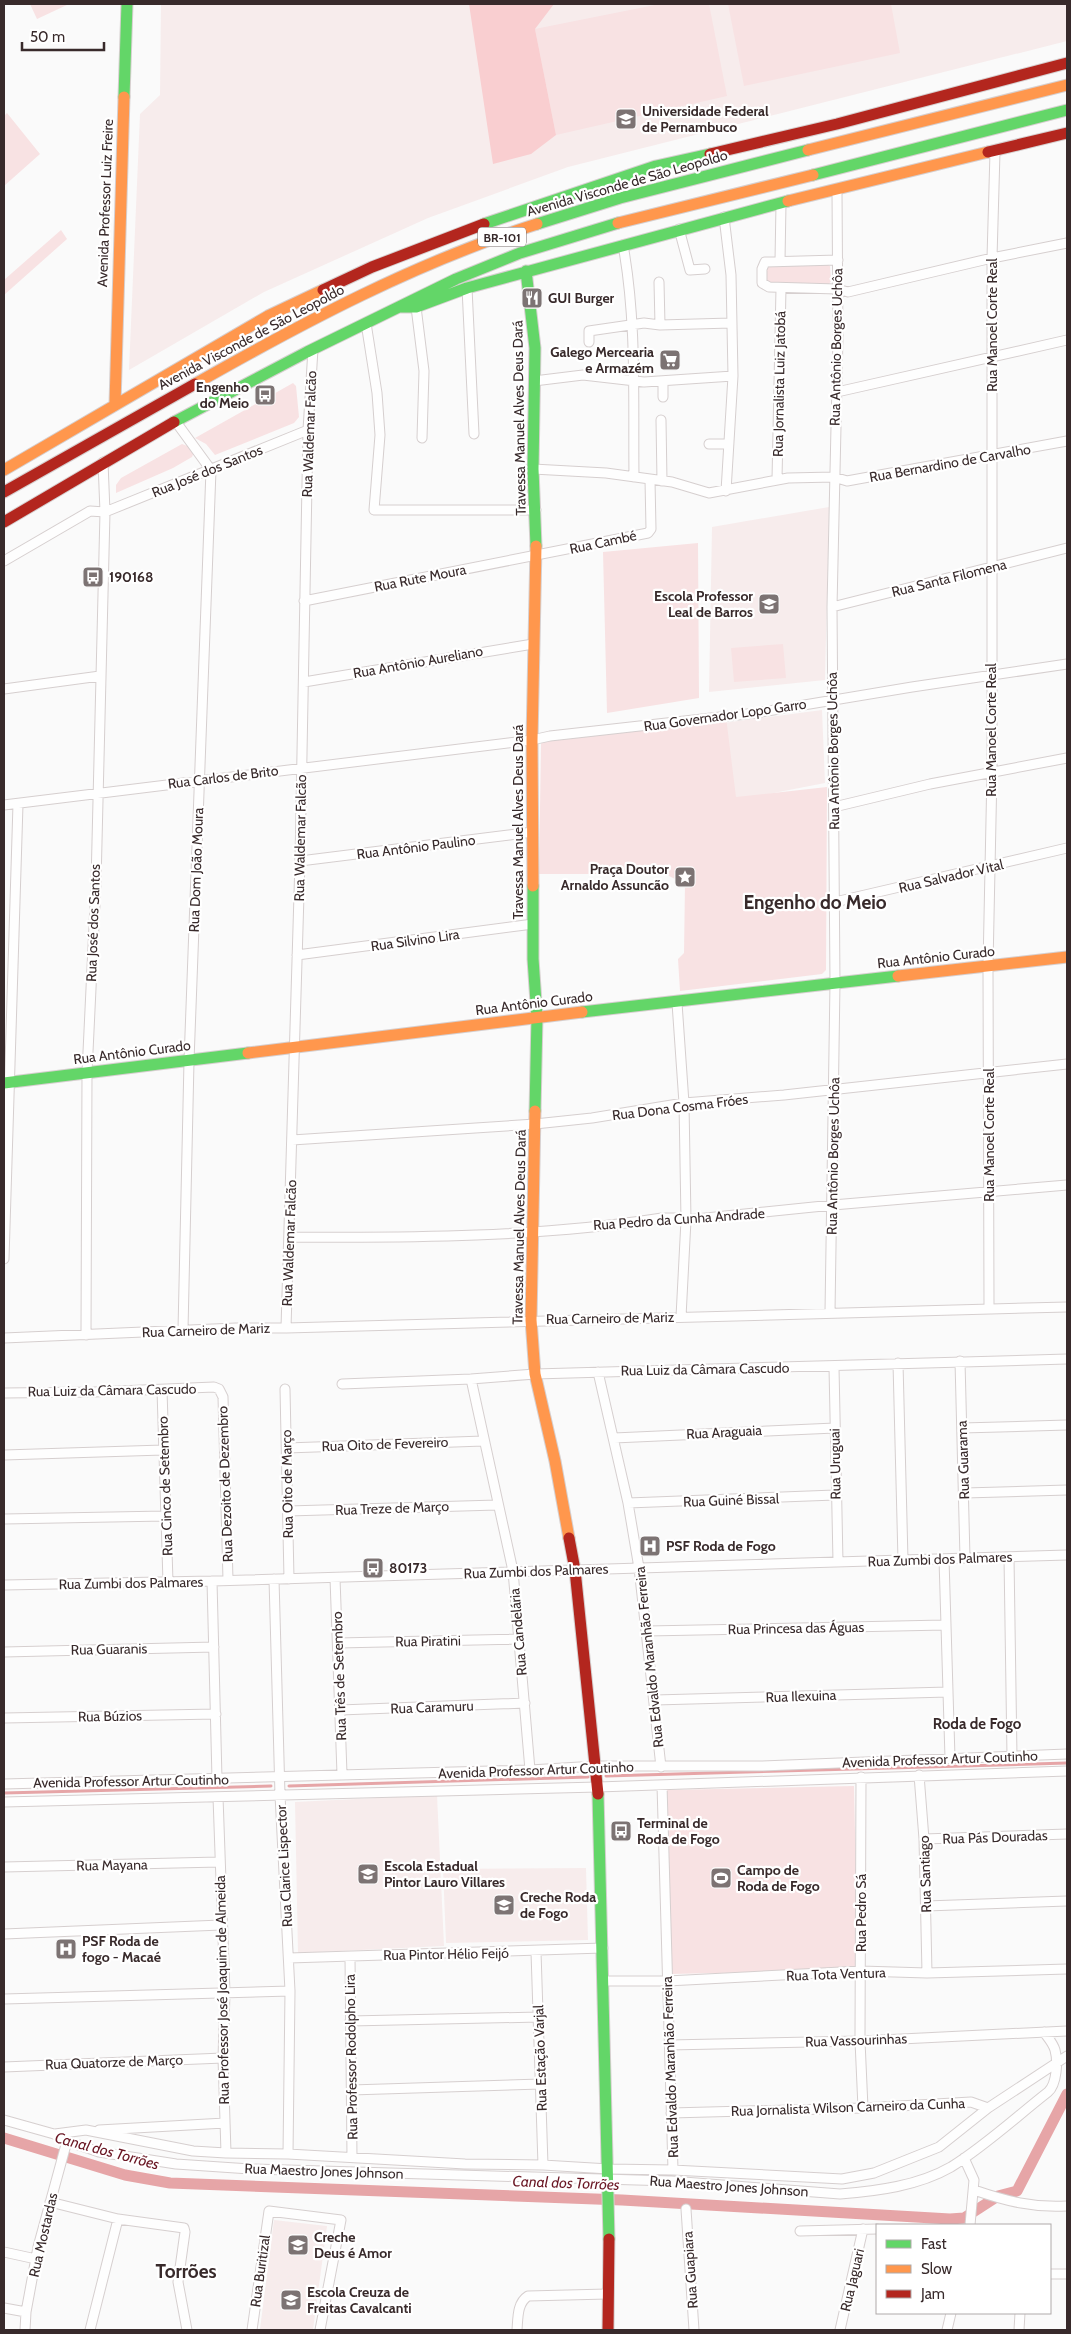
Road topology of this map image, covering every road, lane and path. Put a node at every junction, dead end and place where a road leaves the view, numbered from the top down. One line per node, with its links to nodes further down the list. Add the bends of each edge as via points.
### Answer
1 (126, 4): 38 (main road, Avenida Professor Luiz Freire)
2 (1067, 63): 38 (main road, Avenida Visconde de São Leopoldo, via 837,124 656,166 491,221 331,285 268,316)
3 (1067, 85): 58 (main road, Avenida Visconde de São Leopoldo / BR-101, via 620,198 434,263 270,341)
4 (1067, 110): 23 (main road, BR-101, via 876,160 714,197 583,234 480,268)
5 (1067, 133): 6 (main road)
6 (995, 152): 7 (main road); 13 (street, Rua Manoel Corte Real)
7 (837, 191): 8 (main road); 14 (street, Rua Antônio Borges Uchôa)
8 (781, 204): 9 (main road); 15 (street)
9 (724, 217): 10 (main road); 25 (street, via 731,276)
10 (679, 229): 12 (main road); 16 (street, via 690,270)
11 (1067, 244): 13 (street)
12 (623, 245): 17 (main road); 26 (street)
13 (992, 258): 21 (street, via 848,292); 31 (street, Rua Manoel Corte Real)
14 (838, 260): 15 (street); 21 (street, Rua Antônio Borges Uchôa)
15 (780, 261): 20 (street, via 762,264 762,281 764,286)
16 (705, 269)
17 (526, 271): 19 (main road); 34 (main road, Travessa Manuel Alves Deus Dará, via 534,337)
18 (659, 282): 27 (street)
19 (467, 288): 22 (main road); 42 (street)
20 (781, 288): 21 (street); 54 (street, Rua Jornalista Luiz Jatobá)
21 (837, 289): 36 (street, Rua Antônio Borges Uchôa)
22 (416, 307): 23 (main road); 43 (street, via 424,371)
23 (396, 308): 24 (main road, BR-101)
24 (366, 323): 30 (main road, BR-101); 59 (street, via 380,435 374,510)
25 (731, 324): 27 (street); 32 (street)
26 (634, 325): 27 (street, via 644,322); 29 (street, via 589,331); 35 (street)
27 (660, 325)
28 (1067, 340): 31 (street)
29 (589, 342)
30 (313, 349): 40 (main road, BR-101); 41 (street, Rua Waldemar Falcão)
31 (992, 357): 36 (street); 47 (street, Rua Manoel Corte Real)
32 (733, 376): 33 (street); 46 (street)
33 (663, 380): 35 (street); 37 (street)
34 (534, 381): 35 (street, via 588,375); 49 (main road, Travessa Manuel Alves Deus Dará)
35 (633, 382): 52 (street)
36 (837, 392): 53 (street, Rua Antônio Borges Uchôa)
37 (663, 397)
38 (115, 404): 50 (main road, Avenida Visconde de São Leopoldo)
39 (661, 420): 56 (street)
40 (176, 422): 48 (main road, BR-101); 51 (street)
41 (308, 430): 51 (street, Rua José dos Santos); 66 (street, Rua Waldemar Falcão)
42 (474, 434)
43 (422, 438)
44 (1067, 441): 47 (street, Rua Bernardino de Carvalho)
45 (710, 444): 46 (street)
46 (728, 444): 57 (street)
47 (992, 456): 53 (street, Rua Bernardino de Carvalho, via 848,481); 65 (street, Rua Manoel Corte Real)
48 (103, 462): 60 (street, Rua José dos Santos); 61 (main road, BR-101)
49 (533, 469): 52 (street, Rua Bernardino de Carvalho); 59 (main road, Travessa Manuel Alves Deus Dará)
50 (4, 470)
51 (211, 470): 60 (street, Rua José dos Santos); 79 (street, Rua Dom João Moura)
52 (634, 477): 55 (street, Rua Bernardino de Carvalho)
53 (834, 477): 54 (street, Rua Bernardino de Carvalho); 67 (street, Rua Antônio Borges Uchôa)
54 (777, 479): 57 (street, Rua Bernardino de Carvalho)
55 (650, 480): 56 (street, Rua Bernardino de Carvalho); 63 (street, Rua Cambé, via 650,532)
56 (662, 481): 57 (street, Rua Bernardino de Carvalho, via 703,492)
57 (726, 491)
58 (4, 492)
59 (536, 510): 63 (main road, Travessa Manuel Alves Deus Dará)
60 (105, 512): 64 (street, Rua José dos Santos, via 90,510); 71 (street, Rua José dos Santos)
61 (4, 522)
62 (1067, 548): 65 (street, Rua Santa Filomena)
63 (536, 556): 66 (street, Rua Rute Moura, via 528,555); 68 (main road, Travessa Manuel Alves Deus Dará)
64 (4, 561)
65 (992, 567): 67 (street, Rua Santa Filomena); 70 (street, Rua Manoel Corte Real)
66 (304, 601): 72 (street, Rua Waldemar Falcão)
67 (832, 607): 74 (street, Rua Antônio Borges Uchôa)
68 (533, 644): 72 (street, Rua Antônio Aureliano); 75 (main road, Travessa Manuel Alves Deus Dará)
69 (1067, 664): 70 (street, Rua Governador Lopo Garro)
70 (991, 675): 74 (street, Rua Governador Lopo Garro); 78 (street, Rua Manoel Corte Real)
71 (100, 676): 73 (street); 80 (street, Rua José dos Santos)
72 (304, 682): 77 (street, Rua Waldemar Falcão)
73 (4, 690)
74 (831, 700): 75 (street, Rua Governador Lopo Garro, via 756,713); 83 (street, Rua Antônio Borges Uchôa)
75 (532, 740): 77 (street, Rua Carlos de Brito); 84 (main road, Travessa Manuel Alves Deus Dará)
76 (1067, 758): 78 (street)
77 (301, 768): 79 (street, Rua Carlos de Brito); 86 (street, Rua Waldemar Falcão)
78 (992, 771): 83 (street); 87 (street, Rua Manoel Corte Real)
79 (200, 780): 80 (street, Rua Carlos de Brito); 97 (street, Rua Dom João Moura)
80 (98, 792): 81 (street, Rua Carlos de Brito); 100 (street, Rua José dos Santos)
81 (18, 804): 82 (street, Rua Carlos de Brito); 101 (street)
82 (4, 805)
83 (834, 807): 88 (street, Rua Antônio Borges Uchôa)
84 (533, 832): 86 (street, Rua Antônio Paulino); 89 (main road, Travessa Manuel Alves Deus Dará)
85 (1067, 848): 87 (street, Rua Salvador Vital)
86 (300, 861): 90 (street, Rua Waldemar Falcão)
87 (990, 867): 88 (street, Rua Salvador Vital); 92 (street, Rua Manoel Corte Real)
88 (835, 902): 93 (street, Rua Antônio Borges Uchôa)
89 (533, 924): 90 (street, Rua Silvino Lira); 95 (main road, Travessa Manuel Alves Deus Dará)
90 (297, 955): 96 (street, Rua Waldemar Falcão)
91 (1067, 957): 92 (main road, Rua Antônio Curado)
92 (988, 966): 93 (main road, Rua Antônio Curado); 99 (street, Rua Manoel Corte Real)
93 (835, 983): 94 (main road, Rua Antônio Curado); 102 (street, Rua Antônio Borges Uchôa)
94 (678, 1003): 95 (main road, Rua Antônio Curado); 103 (street)
95 (537, 1017): 96 (main road, Rua Antônio Curado); 104 (main road, Travessa Manuel Alves Deus Dará)
96 (294, 1048): 97 (main road, Rua Antônio Curado); 105 (street, Rua Waldemar Falcão)
97 (189, 1061): 100 (main road, Rua Antônio Curado); 119 (street, Rua Dom João Moura)
98 (1067, 1064): 99 (street, Rua Dona Cosma Fróes)
99 (989, 1072): 102 (street, Rua Dona Cosma Fróes); 107 (street, Rua Manoel Corte Real)
100 (87, 1073): 101 (main road, Rua Antônio Curado); 120 (street, Rua José dos Santos)
101 (6, 1082): 112 (street)
102 (834, 1089): 103 (street, Rua Dona Cosma Fróes); 108 (street, Rua Antônio Borges Uchôa)
103 (684, 1103): 104 (street, Rua Dona Cosma Fróes); 109 (street)
104 (535, 1124): 105 (street, Rua Dona Cosma Fróes); 110 (main road, Travessa Manuel Alves Deus Dará)
105 (292, 1140): 111 (street, Rua Waldemar Falcão)
106 (1067, 1185): 107 (street, Rua Pedro da Cunha Andrade)
107 (989, 1192): 108 (street, Rua Pedro da Cunha Andrade); 114 (street, Rua Manoel Corte Real)
108 (833, 1205): 109 (street, Rua Pedro da Cunha Andrade); 115 (street, Rua Antônio Borges Uchôa)
109 (686, 1220): 110 (street, Rua Pedro da Cunha Andrade, via 662,1218); 116 (street)
110 (534, 1232): 111 (street, Rua Pedro da Cunha Andrade); 117 (main road, Travessa Manuel Alves Deus Dará)
111 (289, 1238): 118 (street, Rua Waldemar Falcão)
112 (4, 1259)
113 (1067, 1307): 114 (street, Rua Carneiro de Mariz)
114 (989, 1308): 115 (street, Rua Carneiro de Mariz)
115 (830, 1312): 116 (street, Rua Carneiro de Mariz)
116 (681, 1317): 117 (street, Rua Carneiro de Mariz)
117 (531, 1320): 118 (street, Rua Carneiro de Mariz); 127 (main road, Travessa Manuel Alves Deus Dará)
118 (286, 1328): 119 (street, Rua Carneiro de Mariz)
119 (183, 1330): 120 (street, Rua Carneiro de Mariz)
120 (86, 1335): 121 (street, Rua Carneiro de Mariz)
121 (4, 1338)
122 (1067, 1359): 123 (street, Rua Luiz da Câmara Cascudo)
123 (960, 1362): 124 (street, Rua Luiz da Câmara Cascudo); 136 (street, Rua Guarama)
124 (898, 1363): 125 (street, Rua Luiz da Câmara Cascudo); 154 (street)
125 (834, 1367): 126 (street, Rua Luiz da Câmara Cascudo); 135 (street, Rua Uruguai)
126 (598, 1372): 127 (street, Rua Luiz da Câmara Cascudo); 137 (street, Rua Edvaldo Maranhão Ferreira)
127 (535, 1374): 128 (street, Rua Luiz da Câmara Cascudo); 157 (main road, Travessa Manuel Alves Deus Dará)
128 (471, 1379): 129 (street, Rua Luiz da Câmara Cascudo); 138 (street, Rua Candelária)
129 (342, 1384)
130 (220, 1389): 132 (street, Rua Luiz da Câmara Cascudo); 162 (street, Rua Dezoito de Dezembro, via 223,1397)
131 (285, 1389): 139 (street, Rua Oito de Março)
132 (162, 1390): 133 (street, Rua Luiz da Câmara Cascudo); 140 (street, Rua Cinco de Setembro)
133 (4, 1393)
134 (1067, 1425): 136 (street)
135 (835, 1428): 137 (street, Rua Araguaia); 144 (street, Rua Uruguai)
136 (962, 1428): 143 (street, Rua Guarama)
137 (614, 1438): 145 (street, Rua Edvaldo Maranhão Ferreira)
138 (484, 1441): 139 (street, Rua Oito de Fevereiro); 146 (street, Rua Candelária)
139 (287, 1448): 147 (street, Rua Oito de Março)
140 (163, 1450): 141 (street); 148 (street, Rua Cinco de Setembro)
141 (4, 1455)
142 (1067, 1490): 143 (street)
143 (965, 1493): 152 (street, Rua Guarama)
144 (835, 1496): 145 (street, Rua Guiné Bissal); 155 (street, Rua Uruguai)
145 (628, 1503): 156 (street, Rua Edvaldo Maranhão Ferreira)
146 (497, 1505): 147 (street, Rua Treze de Março); 158 (street, Rua Candelária)
147 (288, 1511): 161 (street, Rua Oito de Março)
148 (165, 1516): 149 (street); 163 (street, Rua Cinco de Setembro)
149 (4, 1519)
150 (1067, 1555): 151 (street, Rua Zumbi dos Palmares)
151 (1009, 1557): 152 (street, Rua Zumbi dos Palmares); 179 (street)
152 (965, 1558): 153 (street, Rua Zumbi dos Palmares)
153 (944, 1559): 154 (street, Rua Zumbi dos Palmares); 166 (street)
154 (903, 1560): 155 (street, Rua Zumbi dos Palmares)
155 (838, 1562): 156 (street, Rua Zumbi dos Palmares)
156 (639, 1568): 157 (street, Rua Zumbi dos Palmares); 167 (street, Rua Edvaldo Maranhão Ferreira)
157 (575, 1570): 158 (street, Rua Zumbi dos Palmares); 181 (main road, Travessa Manuel Alves Deus Dará)
158 (513, 1571): 159 (street, Rua Zumbi dos Palmares); 168 (street, Rua Candelária)
159 (335, 1578): 161 (street, Rua Zumbi dos Palmares); 169 (street, Rua Três de Setembro)
160 (274, 1579): 161 (street, Rua Zumbi dos Palmares); 162 (street, Rua Zumbi dos Palmares); 187 (street, Rua Clarice Lispector)
161 (289, 1579)
162 (228, 1580): 164 (street, Rua Zumbi dos Palmares)
163 (168, 1582): 164 (street, Rua Zumbi dos Palmares); 165 (street, Rua Zumbi dos Palmares)
164 (212, 1582): 170 (street)
165 (4, 1586)
166 (945, 1625): 167 (street, Rua Princesa das Águas); 172 (street)
167 (647, 1631): 173 (street, Rua Edvaldo Maranhão Ferreira)
168 (519, 1639): 169 (street, Rua Piratini); 174 (street, Rua Candelária)
169 (338, 1643): 175 (street, Rua Três de Setembro)
170 (214, 1647): 171 (street, Rua Guaranis); 176 (street)
171 (4, 1652)
172 (948, 1692): 173 (street, Rua Ilexuina); 180 (street)
173 (654, 1700): 182 (street, Rua Edvaldo Maranhão Ferreira)
174 (525, 1703): 175 (street, Rua Caramuru); 183 (street, Rua Candelária)
175 (340, 1710): 185 (street, Rua Três de Setembro)
176 (216, 1714): 177 (street, Rua Búzios); 189 (street)
177 (4, 1718)
178 (1067, 1754): 179 (street, Avenida Professor Artur Coutinho)
179 (1012, 1757): 180 (street, Avenida Professor Artur Coutinho)
180 (950, 1758): 182 (street, Avenida Professor Artur Coutinho)
181 (596, 1766): 182 (street, Avenida Professor Artur Coutinho); 183 (street, Avenida Professor Artur Coutinho); 192 (main road, Travessa Manuel Alves Deus Dará)
182 (661, 1767)
183 (530, 1770): 185 (street, Avenida Professor Artur Coutinho)
184 (1067, 1771): 186 (street, Avenida Professor Artur Coutinho)
185 (342, 1774): 187 (street, Avenida Professor Artur Coutinho)
186 (920, 1775): 188 (street, Avenida Professor Artur Coutinho); 197 (street, Rua Santiago)
187 (280, 1777): 189 (street, Avenida Professor Artur Coutinho); 193 (street, Rua Clarice Lispector)
188 (861, 1777): 191 (street, Avenida Professor Artur Coutinho); 209 (street, Rua Pedro Sá)
189 (217, 1778): 190 (street, Avenida Professor Artur Coutinho)
190 (4, 1784)
191 (662, 1785): 192 (street, Avenida Professor Artur Coutinho); 212 (street, Rua Edvaldo Maranhão Ferreira)
192 (598, 1787): 193 (street, Avenida Professor Artur Coutinho); 204 (main road, Travessa Manuel Alves Deus Dará)
193 (280, 1795): 194 (street, Avenida Professor Artur Coutinho); 207 (street, Rua Clarice Lispector)
194 (218, 1797): 195 (street, Avenida Professor Artur Coutinho); 198 (street, Rua Professor José Joaquim de Almeida)
195 (4, 1802)
196 (1067, 1834): 197 (street, Rua Pás Douradas)
197 (924, 1839): 201 (street, Rua Santiago)
198 (219, 1862): 199 (street, Rua Mayana); 202 (street, Rua Professor José Joaquim de Almeida)
199 (4, 1867)
200 (1067, 1901): 201 (street)
201 (926, 1906): 210 (street, Rua Santiago)
202 (221, 1925): 203 (street); 214 (street, Rua Professor José Joaquim de Almeida)
203 (4, 1934)
204 (603, 1948): 205 (street, Rua Pintor Hélio Feijó); 211 (main road, Travessa Manuel Alves Deus Dará)
205 (536, 1952): 206 (street, Rua Pintor Hélio Feijó); 216 (street, Rua Estação Varjal)
206 (350, 1957): 207 (street, Rua Pintor Hélio Feijó); 217 (street, Rua Professor Rodolpho Lira)
207 (289, 1958): 213 (street, Rua Clarice Lispector)
208 (1067, 1969): 210 (street, Rua Tota Ventura)
209 (861, 1971): 210 (street, Rua Tota Ventura); 212 (street, Rua Tota Ventura); 220 (street, Rua Pedro Sá)
210 (927, 1973)
211 (604, 1981): 212 (street, Rua Tota Ventura); 242 (main road, Travessa Manuel Alves Deus Dará)
212 (667, 1981): 221 (street, Rua Edvaldo Maranhão Ferreira)
213 (290, 1991): 214 (street); 237 (street, Rua Clarice Lispector)
214 (225, 1993): 215 (street); 223 (street, Rua Professor José Joaquim de Almeida)
215 (4, 1999)
216 (539, 2017): 217 (street); 226 (street, Rua Estação Varjal)
217 (350, 2021): 227 (street, Rua Professor Rodolpho Lira)
218 (1067, 2031): 219 (street, Rua Vassourinhas)
219 (1044, 2032): 220 (street, Rua Vassourinhas); 224 (street, via 1055,2051)
220 (860, 2040): 221 (street, Rua Vassourinhas); 228 (street, Rua Pedro Sá)
221 (669, 2045): 230 (street, Rua Edvaldo Maranhão Ferreira)
222 (1067, 2056): 224 (street)
223 (223, 2058): 225 (street, Rua Quatorze de Março); 232 (street, Rua Professor José Joaquim de Almeida)
224 (1055, 2064): 229 (street); 239 (street, Rua Maestro Jones Johnson, via 1051,2090)
225 (4, 2067)
226 (541, 2084): 227 (street); 240 (street, Rua Estação Varjal)
227 (351, 2090): 238 (street, Rua Professor Rodolpho Lira)
228 (863, 2108): 229 (street, Rua Jornalista Wilson Carneiro da Cunha, via 971,2102); 230 (street, Rua Jornalista Wilson Carneiro da Cunha)
229 (988, 2108): 241 (street, Rua Maestro Jones Johnson, via 939,2147 853,2178)
230 (671, 2113): 241 (street, Rua Edvaldo Maranhão Ferreira)
231 (4, 2120): 234 (street, Rua Maestro Jones Johnson)
232 (225, 2124): 233 (street); 236 (street, Rua Professor José Joaquim de Almeida)
233 (86, 2130): 234 (street, Rua Maestro Jones Johnson); 236 (street, Rua Maestro Jones Johnson, via 142,2142)
234 (54, 2134): 235 (street, Rua Maestro Jones Johnson)
235 (66, 2146): 242 (street, Rua Maestro Jones Johnson, via 184,2164 250,2169); 244 (street, Rua Mostardas)
236 (226, 2152): 237 (street, Rua Maestro Jones Johnson)
237 (288, 2154): 238 (street, Rua Maestro Jones Johnson)
238 (352, 2157): 240 (street, Rua Maestro Jones Johnson, via 465,2164)
239 (964, 2158): 242 (street, Rua Maestro Jones Johnson, via 919,2180 861,2193); 243 (street, via 973,2174)
240 (542, 2164): 242 (street, Rua Maestro Jones Johnson)
241 (673, 2170): 242 (street, Rua Maestro Jones Johnson)
242 (609, 2180): 256 (main road, Travessa Manuel Alves Deus Dará)
243 (974, 2190): 245 (street, via 1020,2205); 248 (street)
244 (50, 2202): 247 (street); 253 (street, Rua Mostardas)
245 (1067, 2206)
246 (686, 2209): 268 (street, Rua Guapiara)
247 (118, 2219): 262 (street); 263 (street, via 183,2229 178,2282)
248 (970, 2224)
249 (863, 2229): 250 (street); 251 (street); 269 (street, Rua Jaguari)
250 (876, 2229)
251 (800, 2231)
252 (4, 2252): 253 (street)
253 (36, 2259): 258 (street, Rua Mostardas)
254 (1051, 2274): 255 (street)
255 (1067, 2274)
256 (608, 2294): 266 (street, via 528,2296 520,2306); 267 (main road, Travessa Manuel Alves Deus Dará)
257 (4, 2308): 258 (street)
258 (26, 2312): 261 (street, Rua Mostardas)
259 (951, 2314): 270 (street)
260 (1020, 2314): 271 (street)
261 (25, 2330)
262 (90, 2330)
263 (187, 2330)
264 (252, 2330): 265 (street, Rua Buritizal, via 269,2211 341,2220)
265 (320, 2330)
266 (517, 2330)
267 (608, 2330)
268 (694, 2330)
269 (840, 2330)
270 (947, 2330)
271 (1019, 2330)

